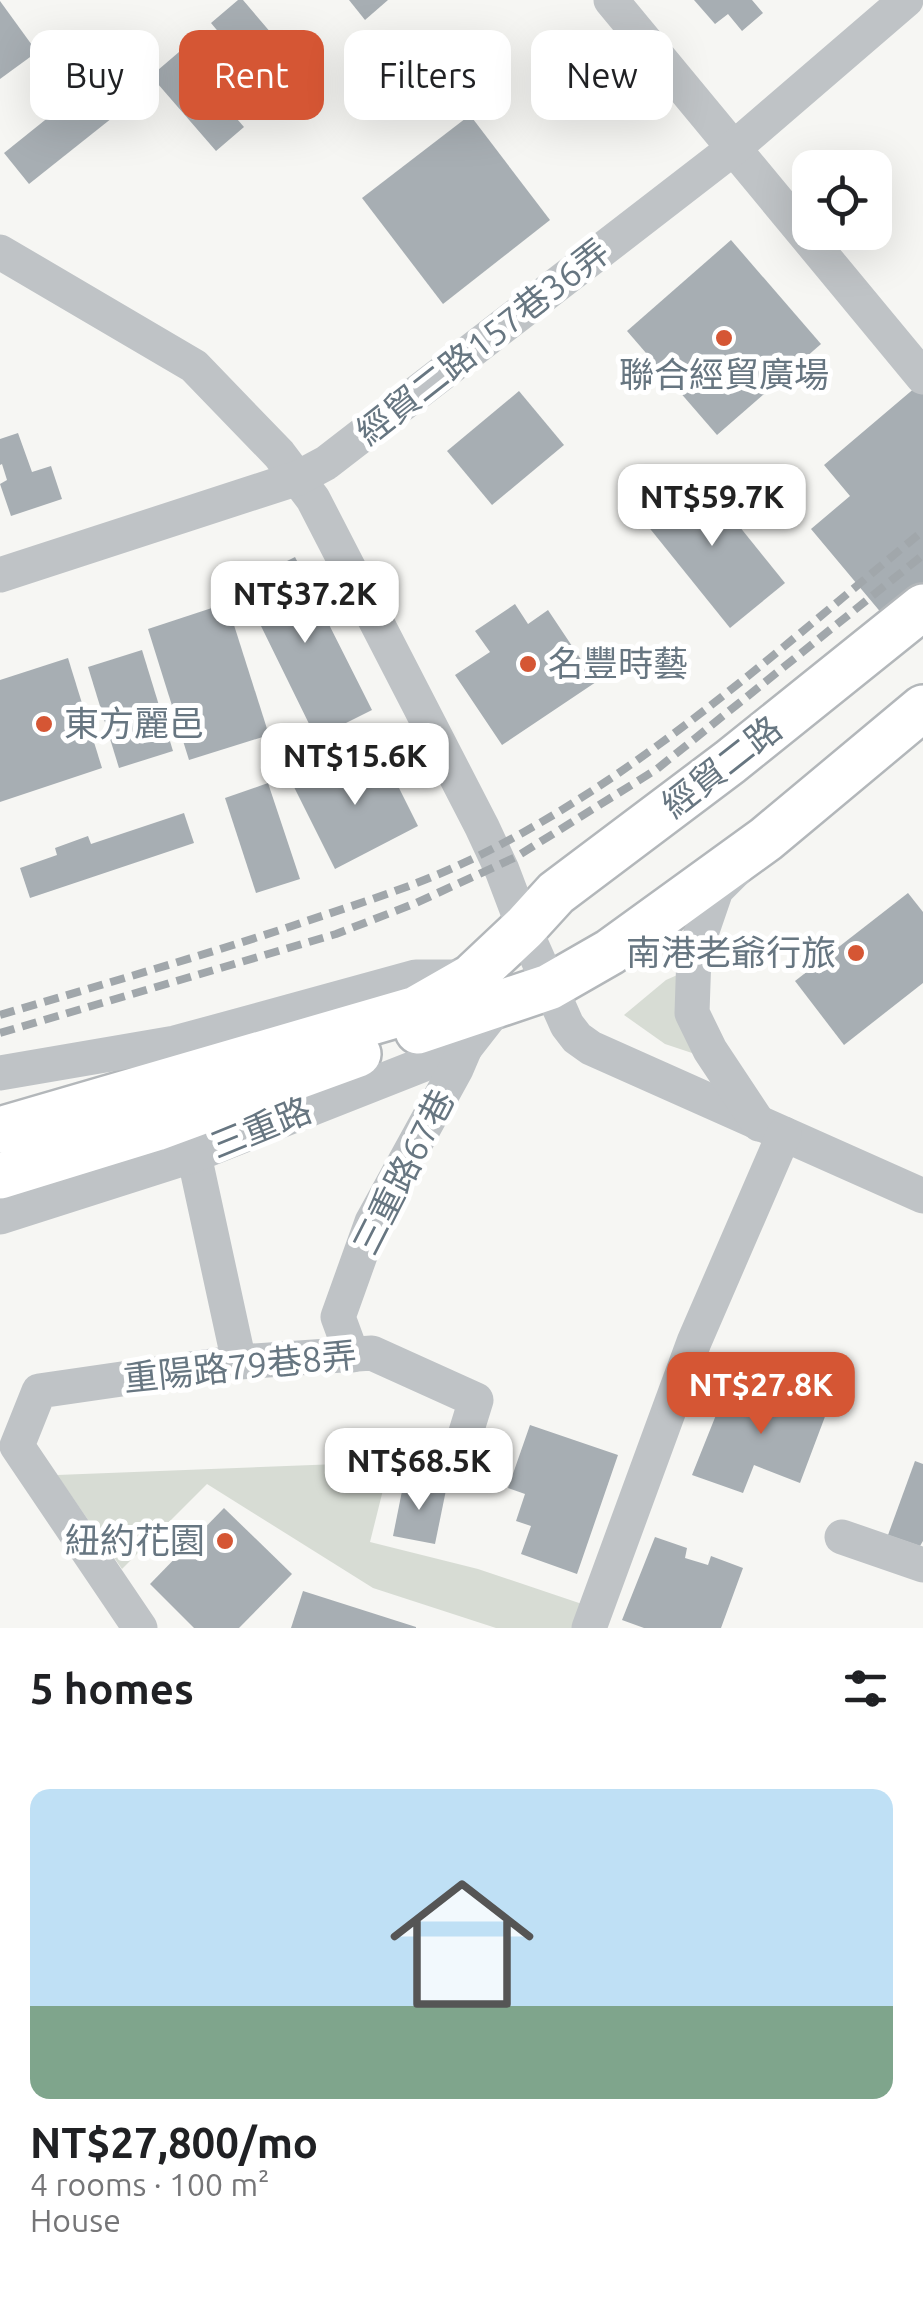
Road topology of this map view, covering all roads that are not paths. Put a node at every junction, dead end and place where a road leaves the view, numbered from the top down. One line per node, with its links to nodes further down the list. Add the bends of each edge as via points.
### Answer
1 (610, 0): 3 (street)
2 (906, 0): 3 (street, 經貿二路157巷36弄)
3 (734, 148): 5 (street); 6 (street, 經貿二路157巷36弄)
4 (0, 252): 6 (street, via 194,366)
5 (923, 377)
6 (298, 478): 7 (street, 經貿二路157巷36弄); 11 (street, via 482,827)
7 (0, 575)
8 (923, 607): 11 (main road, 經貿二路, via 556,893)
9 (923, 708): 10 (main road)
10 (766, 839): 12 (main road, via 610,952); 17 (street, via 716,890 694,954 692,1013 710,1050)
11 (524, 928): 12 (street); 13 (main road, 經貿二路)
12 (549, 986): 13 (main road); 17 (street, via 567,1026 592,1048)
13 (486, 990): 14 (street); 15 (street, via 416,976 175,1043); 16 (main road, via 425,1028)
14 (466, 1048): 19 (street, 三重路); 23 (street, 三重路67巷, via 372,1222 338,1318)
15 (3, 1064)
16 (150, 1108): 18 (main road); 20 (main road)
17 (772, 1129): 21 (street); 29 (street)
18 (0, 1130)
19 (194, 1155): 22 (street, 三重路); 24 (street)
20 (0, 1176)
21 (923, 1196)
22 (0, 1217)
23 (352, 1355): 24 (street, 重陽路79巷8弄); 25 (street, 重陽路79巷8弄, via 372,1352 476,1400)
24 (239, 1362): 28 (street, 重陽路79巷8弄, via 39,1391 17,1446)
25 (454, 1472)
26 (842, 1537): 27 (street)
27 (923, 1566)
28 (140, 1628)
29 (590, 1628)

